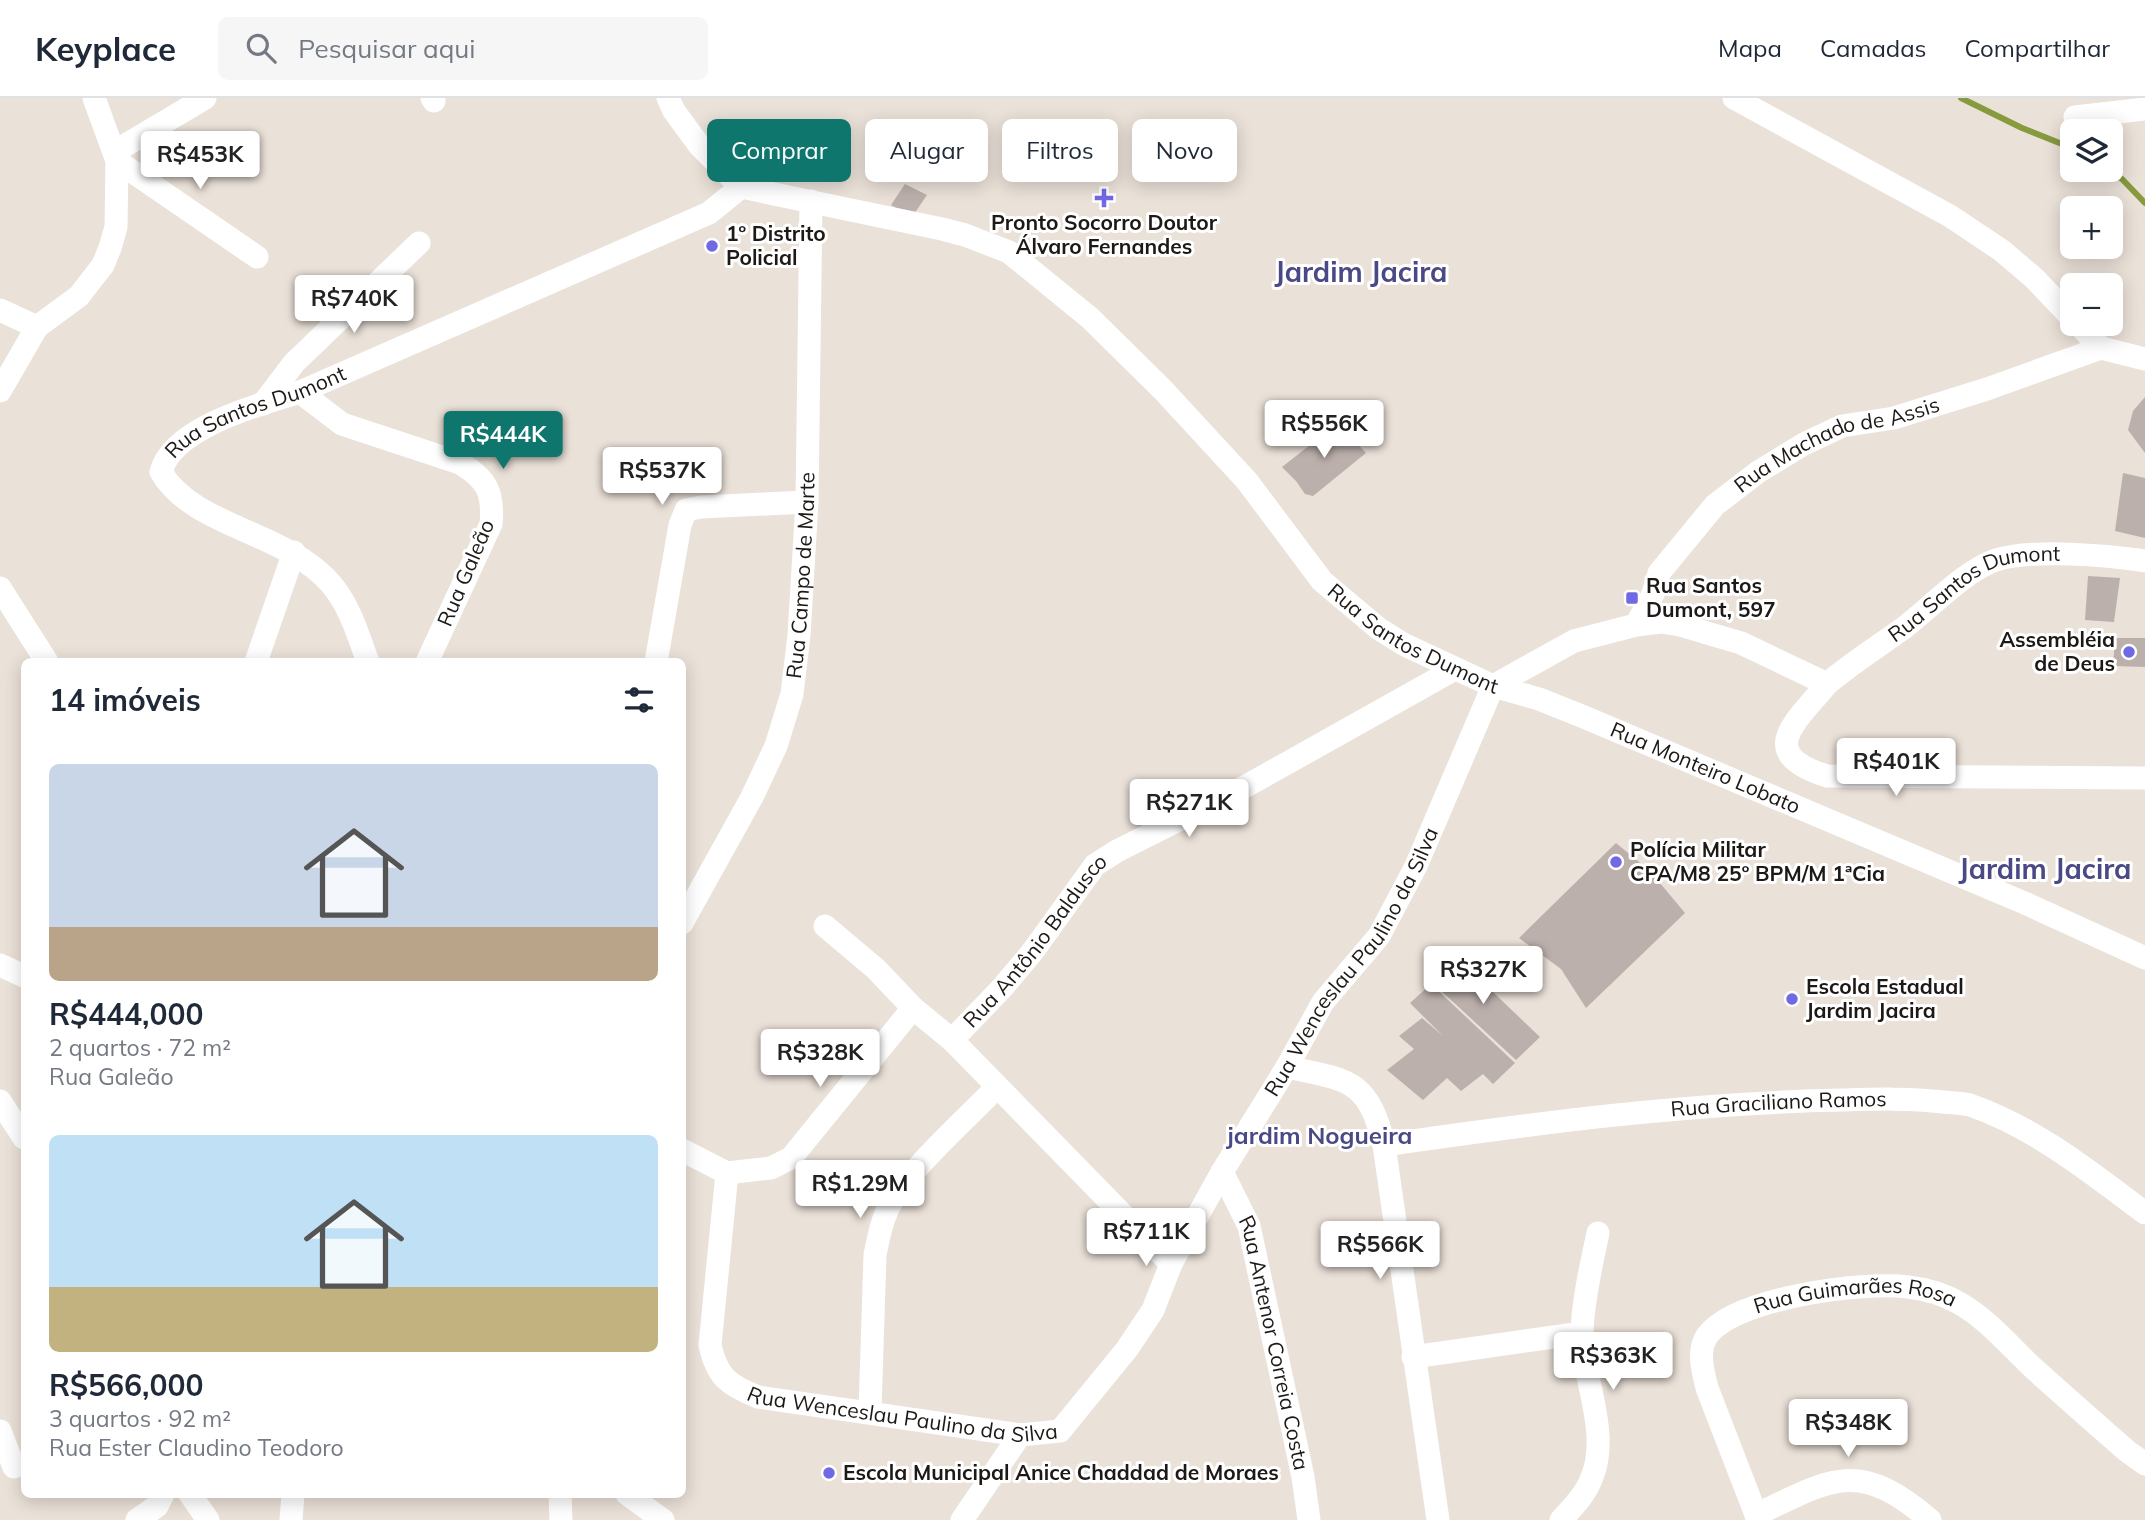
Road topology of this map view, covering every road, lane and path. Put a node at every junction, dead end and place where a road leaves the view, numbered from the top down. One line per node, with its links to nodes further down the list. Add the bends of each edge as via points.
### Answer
1 (94, 98): 7 (street)
2 (205, 98): 7 (street)
3 (668, 98): 8 (street, via 699,145)
4 (1734, 98): 12 (street, via 1950,216 2001,250)
5 (2145, 109): 6 (street)
6 (2075, 117)
7 (116, 157): 11 (street); 14 (street, via 116,227 103,265 79,296)
8 (741, 187): 9 (street, Rua Santos Dumont); 19 (street, Rua Santos Dumont, via 709,213)
9 (811, 201): 21 (street, Rua Campo de Marte); 31 (street, Rua Santos Dumont, via 965,235 1009,252 1090,318 1163,390 1247,481 1322,581 1379,629)
10 (419, 243): 20 (street, via 293,363)
11 (257, 257)
12 (2060, 305)
13 (0, 310): 14 (street)
14 (37, 327): 18 (street)
15 (2090, 336): 16 (street)
16 (2101, 348): 17 (street); 25 (street, Rua Machado de Assis, via 1895,418 1842,426 1804,444 1715,505 1659,573)
17 (2145, 359)
18 (0, 391)
19 (300, 392): 20 (street, Rua Santos Dumont); 29 (street, Rua Galeão, via 342,424 460,463 478,473 487,487 491,524)
20 (263, 404): 22 (street, Rua Santos Dumont, via 181,442 164,461 161,472 172,489 189,502)
21 (807, 502): 30 (street, via 686,510); 35 (street, Rua Campo de Marte, via 792,694 776,746 752,797)
22 (293, 552): 27 (street); 28 (street, Rua Santos Dumont, via 331,583 345,603)
23 (2145, 561): 32 (street, Rua Santos Dumont, via 2050,554 1992,561)
24 (0, 588): 26 (street)
25 (1636, 625): 32 (street, Rua Santos Dumont, via 1661,622 1729,639); 33 (street, Rua Santos Dumont, via 1573,641)
26 (44, 658)
27 (257, 658)
28 (366, 658)
29 (429, 658)
30 (657, 658)
31 (1455, 669): 33 (street, Rua Santos Dumont); 41 (street, Rua Antônio Baldusco, via 1095,865 1002,988)
32 (1827, 684): 34 (street, via 1785,741 1794,760 1827,776)
33 (1493, 686): 37 (street, Rua Monteiro Lobato, via 1584,717); 42 (street, Rua Wenceslau Paulino da Silva, via 1416,866 1379,936 1323,1002)
34 (2145, 778)
35 (686, 916)
36 (825, 926): 40 (street)
37 (2145, 958)
38 (0, 965): 39 (street)
39 (21, 975)
40 (913, 1008): 41 (street); 49 (street, via 791,1158 771,1168)
41 (951, 1040): 43 (street)
42 (1287, 1067): 46 (street, via 1343,1079 1358,1090 1378,1119); 48 (street, Rua Wenceslau Paulino da Silva)
43 (996, 1088): 52 (street); 55 (street, via 911,1175 887,1211 876,1255)
44 (0, 1101): 45 (street)
45 (21, 1133)
46 (1384, 1145): 50 (street, Rua Graciliano Ramos, via 1676,1108 1909,1098 1967,1104 2020,1126 2078,1162); 54 (street)
47 (686, 1152): 49 (street)
48 (1222, 1172): 52 (street, Rua Wenceslau Paulino da Silva); 72 (street, Rua Antenor Correia Costa, via 1249,1226)
49 (727, 1173): 55 (street, Rua Wenceslau Paulino da Silva, via 710,1345 721,1375 734,1387 758,1397)
50 (2145, 1213)
51 (1598, 1233): 53 (street)
52 (1171, 1264): 57 (street, Rua Wenceslau Paulino da Silva, via 1153,1310 1060,1431)
53 (1582, 1334): 54 (street); 74 (street, via 1598,1460 1582,1496)
54 (1413, 1356): 73 (street)
55 (870, 1412): 57 (street, Rua Wenceslau Paulino da Silva)
56 (0, 1431): 59 (street)
57 (1020, 1435): 71 (street)
58 (2145, 1464): 65 (street, Rua Guimarães Rosa, via 1960,1304 1932,1291 1908,1287 1852,1287 1754,1306 1717,1325 1705,1339 1702,1368 1707,1388)
59 (13, 1469)
60 (161, 1498): 66 (street)
61 (193, 1498): 67 (street)
62 (293, 1498): 68 (street)
63 (560, 1498): 69 (street)
64 (632, 1498): 70 (street)
65 (1757, 1517): 75 (street, via 1811,1488 1839,1480 1865,1481 1893,1491)
66 (137, 1520)
67 (208, 1520)
68 (291, 1520)
69 (561, 1520)
70 (663, 1520)
71 (962, 1520)
72 (1309, 1520)
73 (1438, 1520)
74 (1561, 1520)
75 (1930, 1520)

